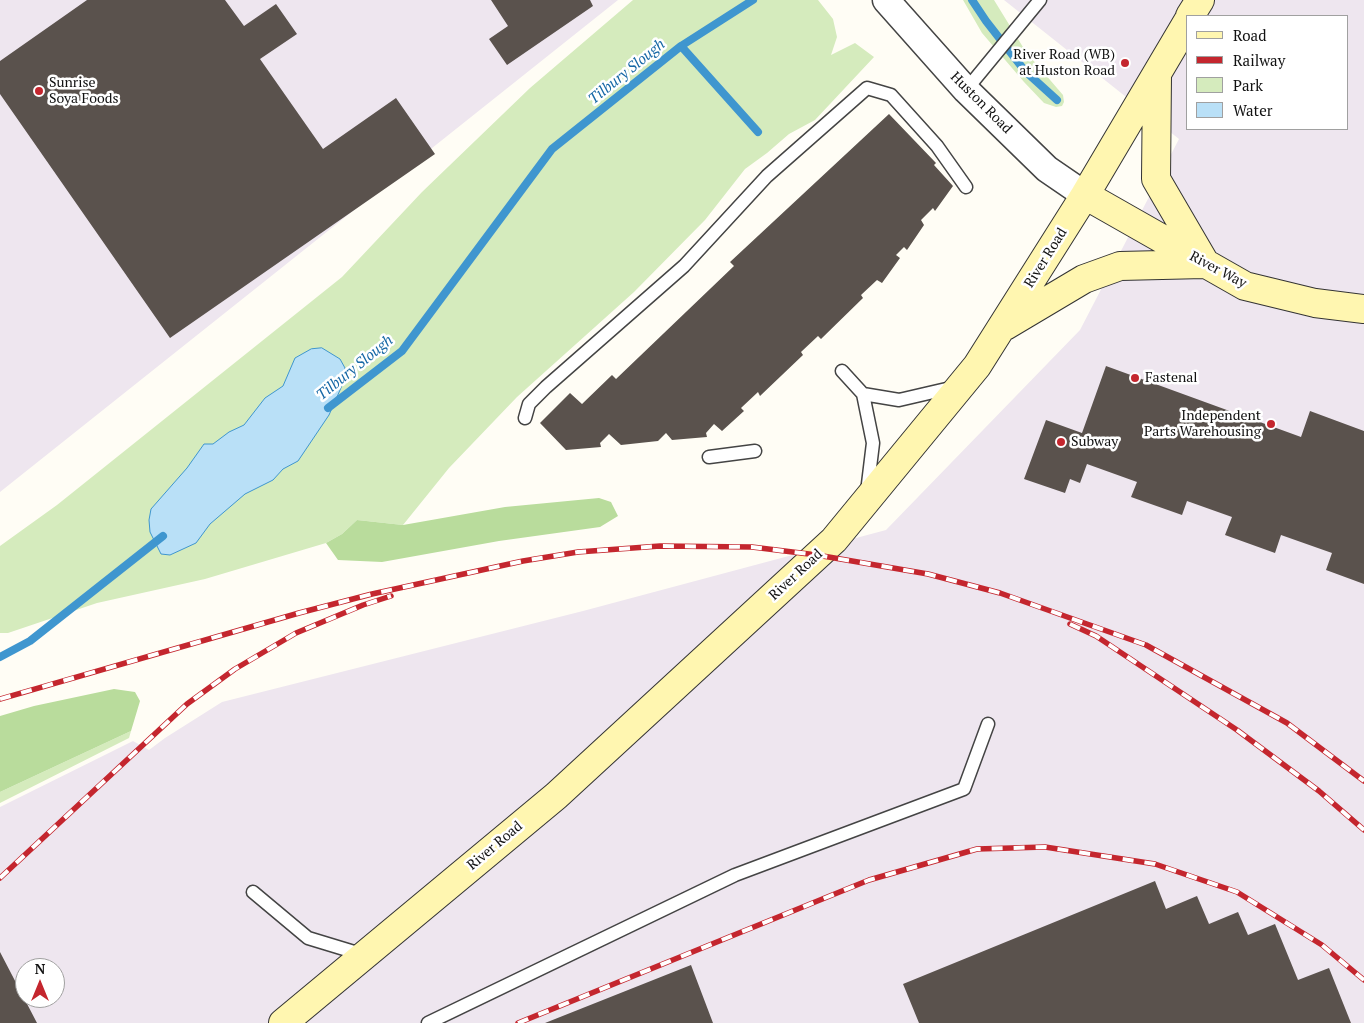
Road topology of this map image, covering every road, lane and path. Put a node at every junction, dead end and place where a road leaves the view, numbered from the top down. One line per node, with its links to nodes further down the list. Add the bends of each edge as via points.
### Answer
1 (886, 0): 7 (street, Huston Road)
2 (1200, 0): 4 (main road)
3 (1037, 4): 7 (lane)
4 (1191, 15)
5 (1186, 24): 6 (main road, River Road)
6 (1157, 75): 9 (main road, River Road); 10 (main road, via 1156,180)
7 (966, 90): 9 (street, Huston Road, via 1048,169)
8 (966, 187): 16 (lane, via 937,146 891,96 867,88 767,176 684,266 540,392 529,404)
9 (1085, 195): 10 (main road, River Way); 12 (main road, River Road)
10 (1205, 264): 11 (main road, River Way, via 1245,286 1315,303); 12 (main road, via 1120,266 1084,279)
11 (1364, 309)
12 (1001, 329): 14 (main road, River Road)
13 (842, 371): 15 (lane)
14 (962, 385): 15 (lane, via 899,400); 19 (main road, River Road)
15 (863, 394): 19 (lane, via 873,443)
16 (525, 418)
17 (755, 451): 18 (lane)
18 (709, 458)
19 (866, 501): 22 (main road, River Road, via 834,540 556,796)
20 (988, 724): 24 (lane, via 964,789 735,875)
21 (253, 892): 22 (lane, via 308,938)
22 (364, 955): 23 (main road, River Road)
23 (283, 1023)
24 (428, 1023)

